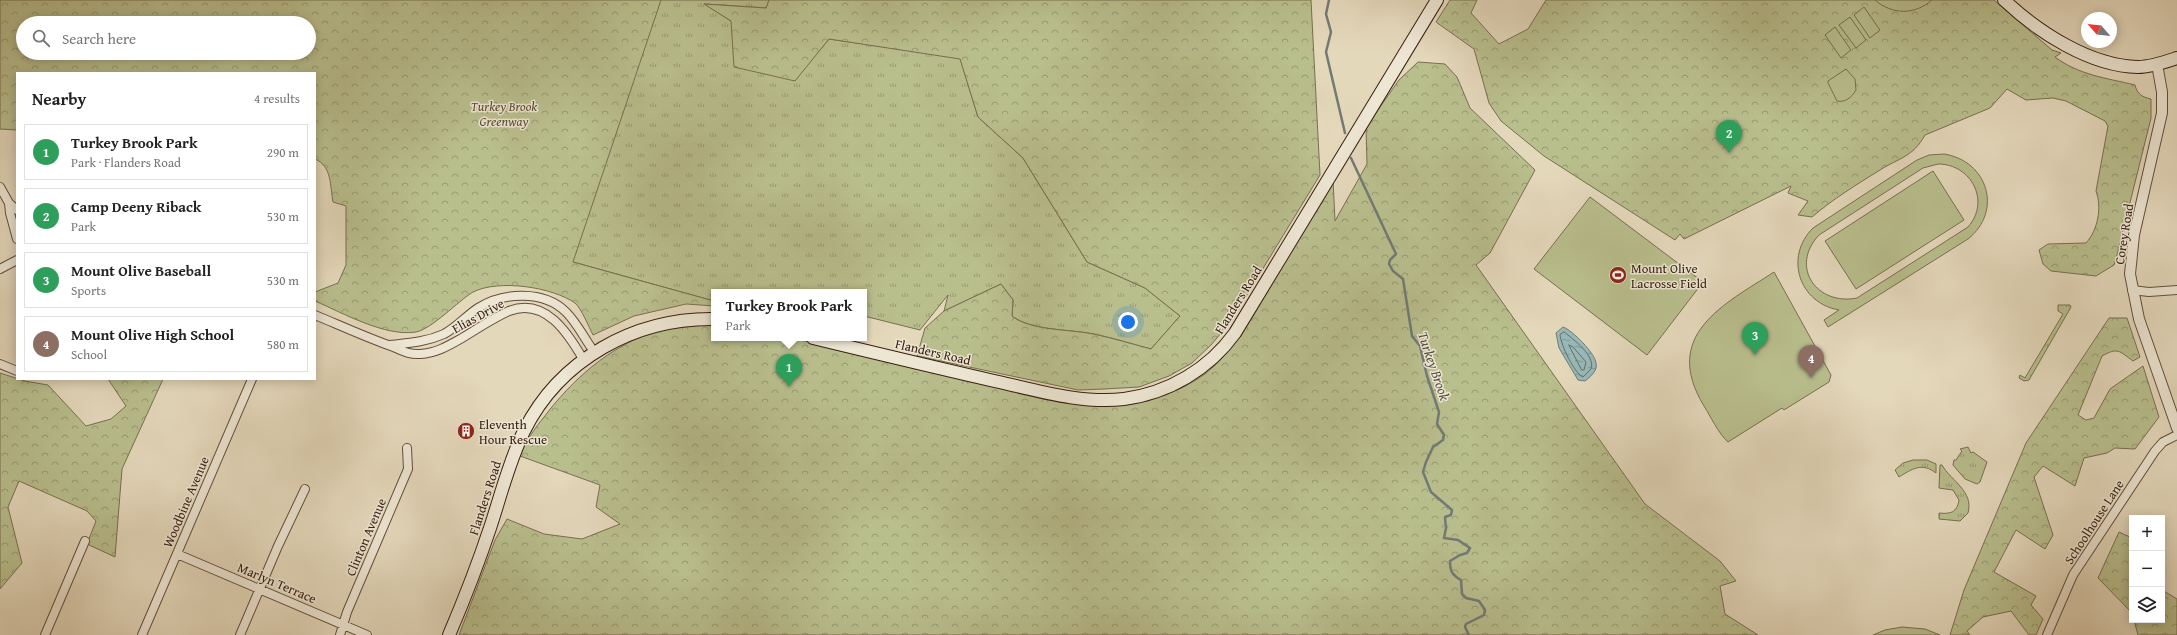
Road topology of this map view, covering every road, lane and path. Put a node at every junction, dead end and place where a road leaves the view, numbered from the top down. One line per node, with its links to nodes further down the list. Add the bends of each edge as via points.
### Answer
1 (1437, 0): 15 (main road, Flanders Road, via 1239,327 1214,358 1189,377 1144,395 1098,400 1013,385)
2 (2010, 2): 4 (main road, via 2044,32 2077,50 2124,65 2140,67)
3 (2177, 58): 4 (main road)
4 (2157, 64): 11 (street, Corey Road, via 2162,92 2162,113 2134,235)
5 (1, 189): 6 (street)
6 (9, 203): 7 (street); 8 (street)
7 (16, 209)
8 (16, 235)
9 (16, 261): 10 (street)
10 (0, 269)
11 (2132, 290): 12 (street); 22 (street, Corey Road, via 2139,319)
12 (2177, 290)
13 (316, 315): 16 (street, Elias Drive)
14 (711, 319): 17 (main road, Flanders Road, via 690,319 653,327 629,335)
15 (826, 341)
16 (390, 345): 17 (street, Elias Drive, via 434,338 489,302 503,297 520,296 544,300 562,308 571,317); 18 (street, Elias Drive, via 409,354 441,350 519,308 540,311 553,318)
17 (594, 353): 18 (main road, Flanders Road)
18 (583, 359): 35 (main road, Flanders Road, via 556,384 524,431 479,560)
19 (0, 364): 20 (street)
20 (16, 371)
21 (252, 380): 27 (street, Woodbine Avenue)
22 (2177, 428)
23 (2177, 435): 36 (street, Schoolhouse Lane, via 2163,442 2155,451 2073,575)
24 (407, 448): 29 (street, Clinton Avenue, via 408,469)
25 (305, 489): 28 (street)
26 (85, 541): 30 (street)
27 (177, 554): 28 (street, Marlyn Terrace); 31 (street, Woodbine Avenue)
28 (260, 589): 29 (street, Marlyn Terrace); 32 (street)
29 (344, 624): 33 (street, Clinton Avenue); 34 (street, Marlyn Terrace)
30 (45, 635)
31 (142, 635)
32 (240, 635)
33 (340, 635)
34 (368, 635)
35 (449, 635)
36 (2047, 635)

